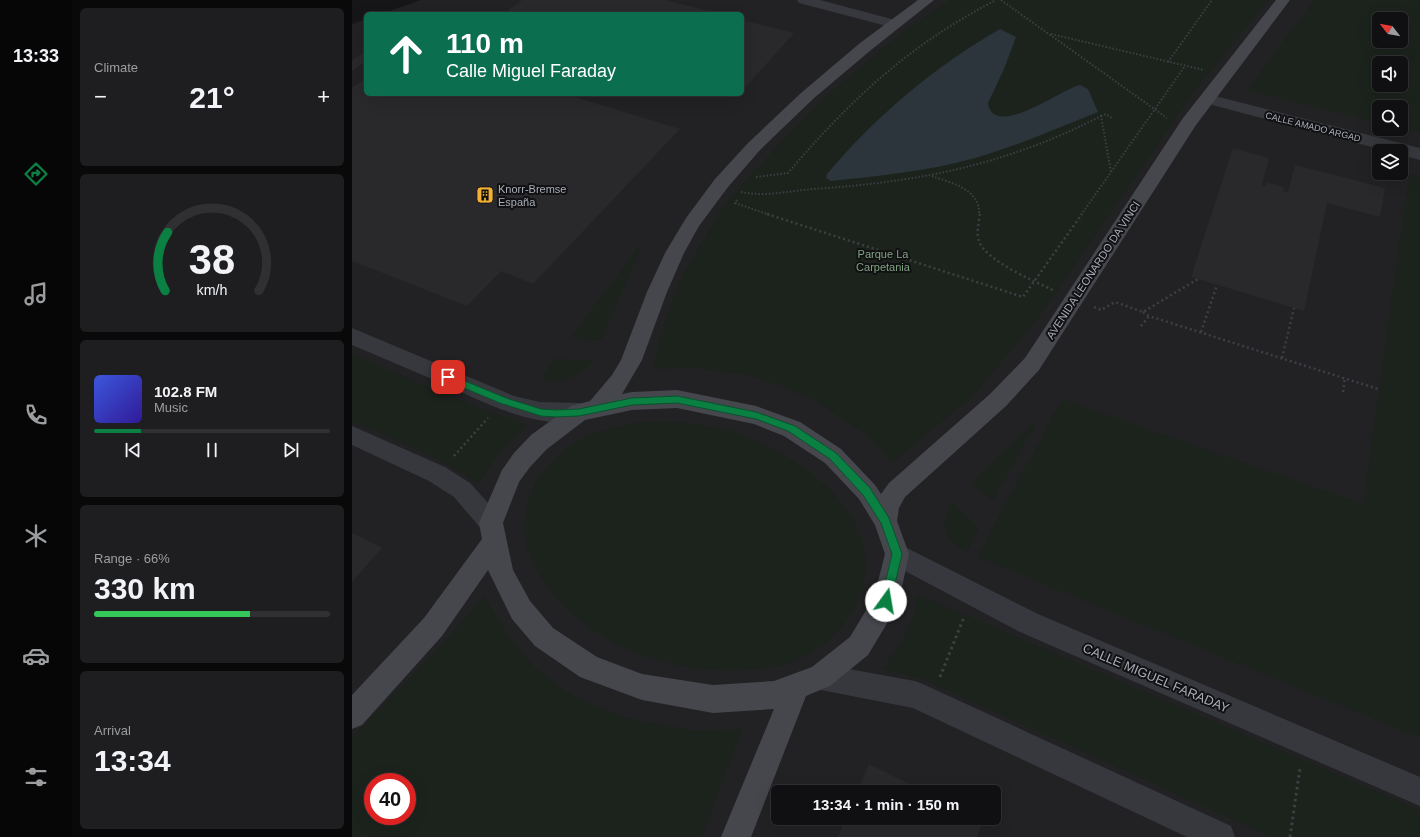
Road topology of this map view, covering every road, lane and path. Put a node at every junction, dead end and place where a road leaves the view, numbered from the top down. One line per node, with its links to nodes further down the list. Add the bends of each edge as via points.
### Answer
1 (804, 0): 7 (street)
2 (927, 0): 7 (street)
3 (996, 0): 20 (path, via 954,22 886,72 824,132 788,173)
4 (1001, 0): 8 (path)
5 (1212, 0): 9 (path)
6 (1283, 0): 11 (street, AVENIDA LEONARDO DA VINCI)
7 (894, 24): 38 (street, via 837,69 791,111 719,186 694,219 655,294 627,371 617,385)
8 (1048, 34): 9 (path); 13 (path)
9 (1168, 62): 10 (path)
10 (1185, 66): 11 (path); 13 (path)
11 (1224, 75): 12 (street, AVENIDA LEONARDO DA VINCI)
12 (1207, 99): 16 (street, AVENIDA LEONARDO DA VINCI); 17 (street, CALLE AMADO ARGAD)
13 (1155, 110): 16 (path, via 1165,118); 18 (path)
14 (1101, 116): 15 (path, via 1106,114); 18 (path); 19 (path, via 1070,133 1033,148)
15 (1114, 119)
16 (1189, 122): 26 (street, AVENIDA LEONARDO DA VINCI)
17 (1420, 154)
18 (1111, 172): 24 (path)
19 (931, 175): 22 (path, via 872,186); 24 (path, via 964,188 973,195 980,206 978,240 984,251)
20 (754, 177)
21 (746, 187): 24 (path, via 735,203 1023,297)
22 (750, 194)
23 (1198, 279): 28 (path)
24 (1034, 281): 26 (path)
25 (1217, 285): 31 (path)
26 (1074, 299): 28 (path, via 1101,310 1115,302); 41 (street, AVENIDA LEONARDO DA VINCI, via 1032,364 998,400 897,490 887,506)
27 (1294, 308): 33 (path)
28 (1143, 312): 29 (path)
29 (1148, 316): 30 (path); 31 (path)
30 (1141, 326)
31 (1201, 332): 33 (path)
32 (352, 336): 37 (street)
33 (1282, 358): 34 (path)
34 (1345, 378): 35 (path); 36 (path)
35 (1378, 389)
36 (1342, 392)
37 (504, 401): 38 (street, via 556,414); 40 (path)
38 (587, 411): 41 (street, via 632,401 677,400 756,415 792,429 833,456 867,492); 42 (street, via 539,442 522,460 510,477)
39 (352, 435): 40 (street)
40 (437, 474): 42 (street, via 462,490)
41 (885, 521): 43 (street)
42 (493, 532): 46 (street, via 501,572 520,610 544,637 589,668 642,687 713,699 774,695); 48 (street, via 433,627)
43 (897, 554): 44 (street, CALLE MIGUEL FARADAY); 45 (street, via 886,601 860,646)
44 (974, 595): 47 (path); 49 (street, CALLE MIGUEL FARADAY, via 1029,623)
45 (821, 677): 46 (street); 47 (street, via 915,695)
46 (796, 687): 51 (street)
47 (930, 702): 52 (street)
48 (352, 715)
49 (1304, 742): 50 (street, CALLE MIGUEL FARADAY); 53 (path)
50 (1420, 792)
51 (736, 837)
52 (1220, 837)
53 (1290, 837)

